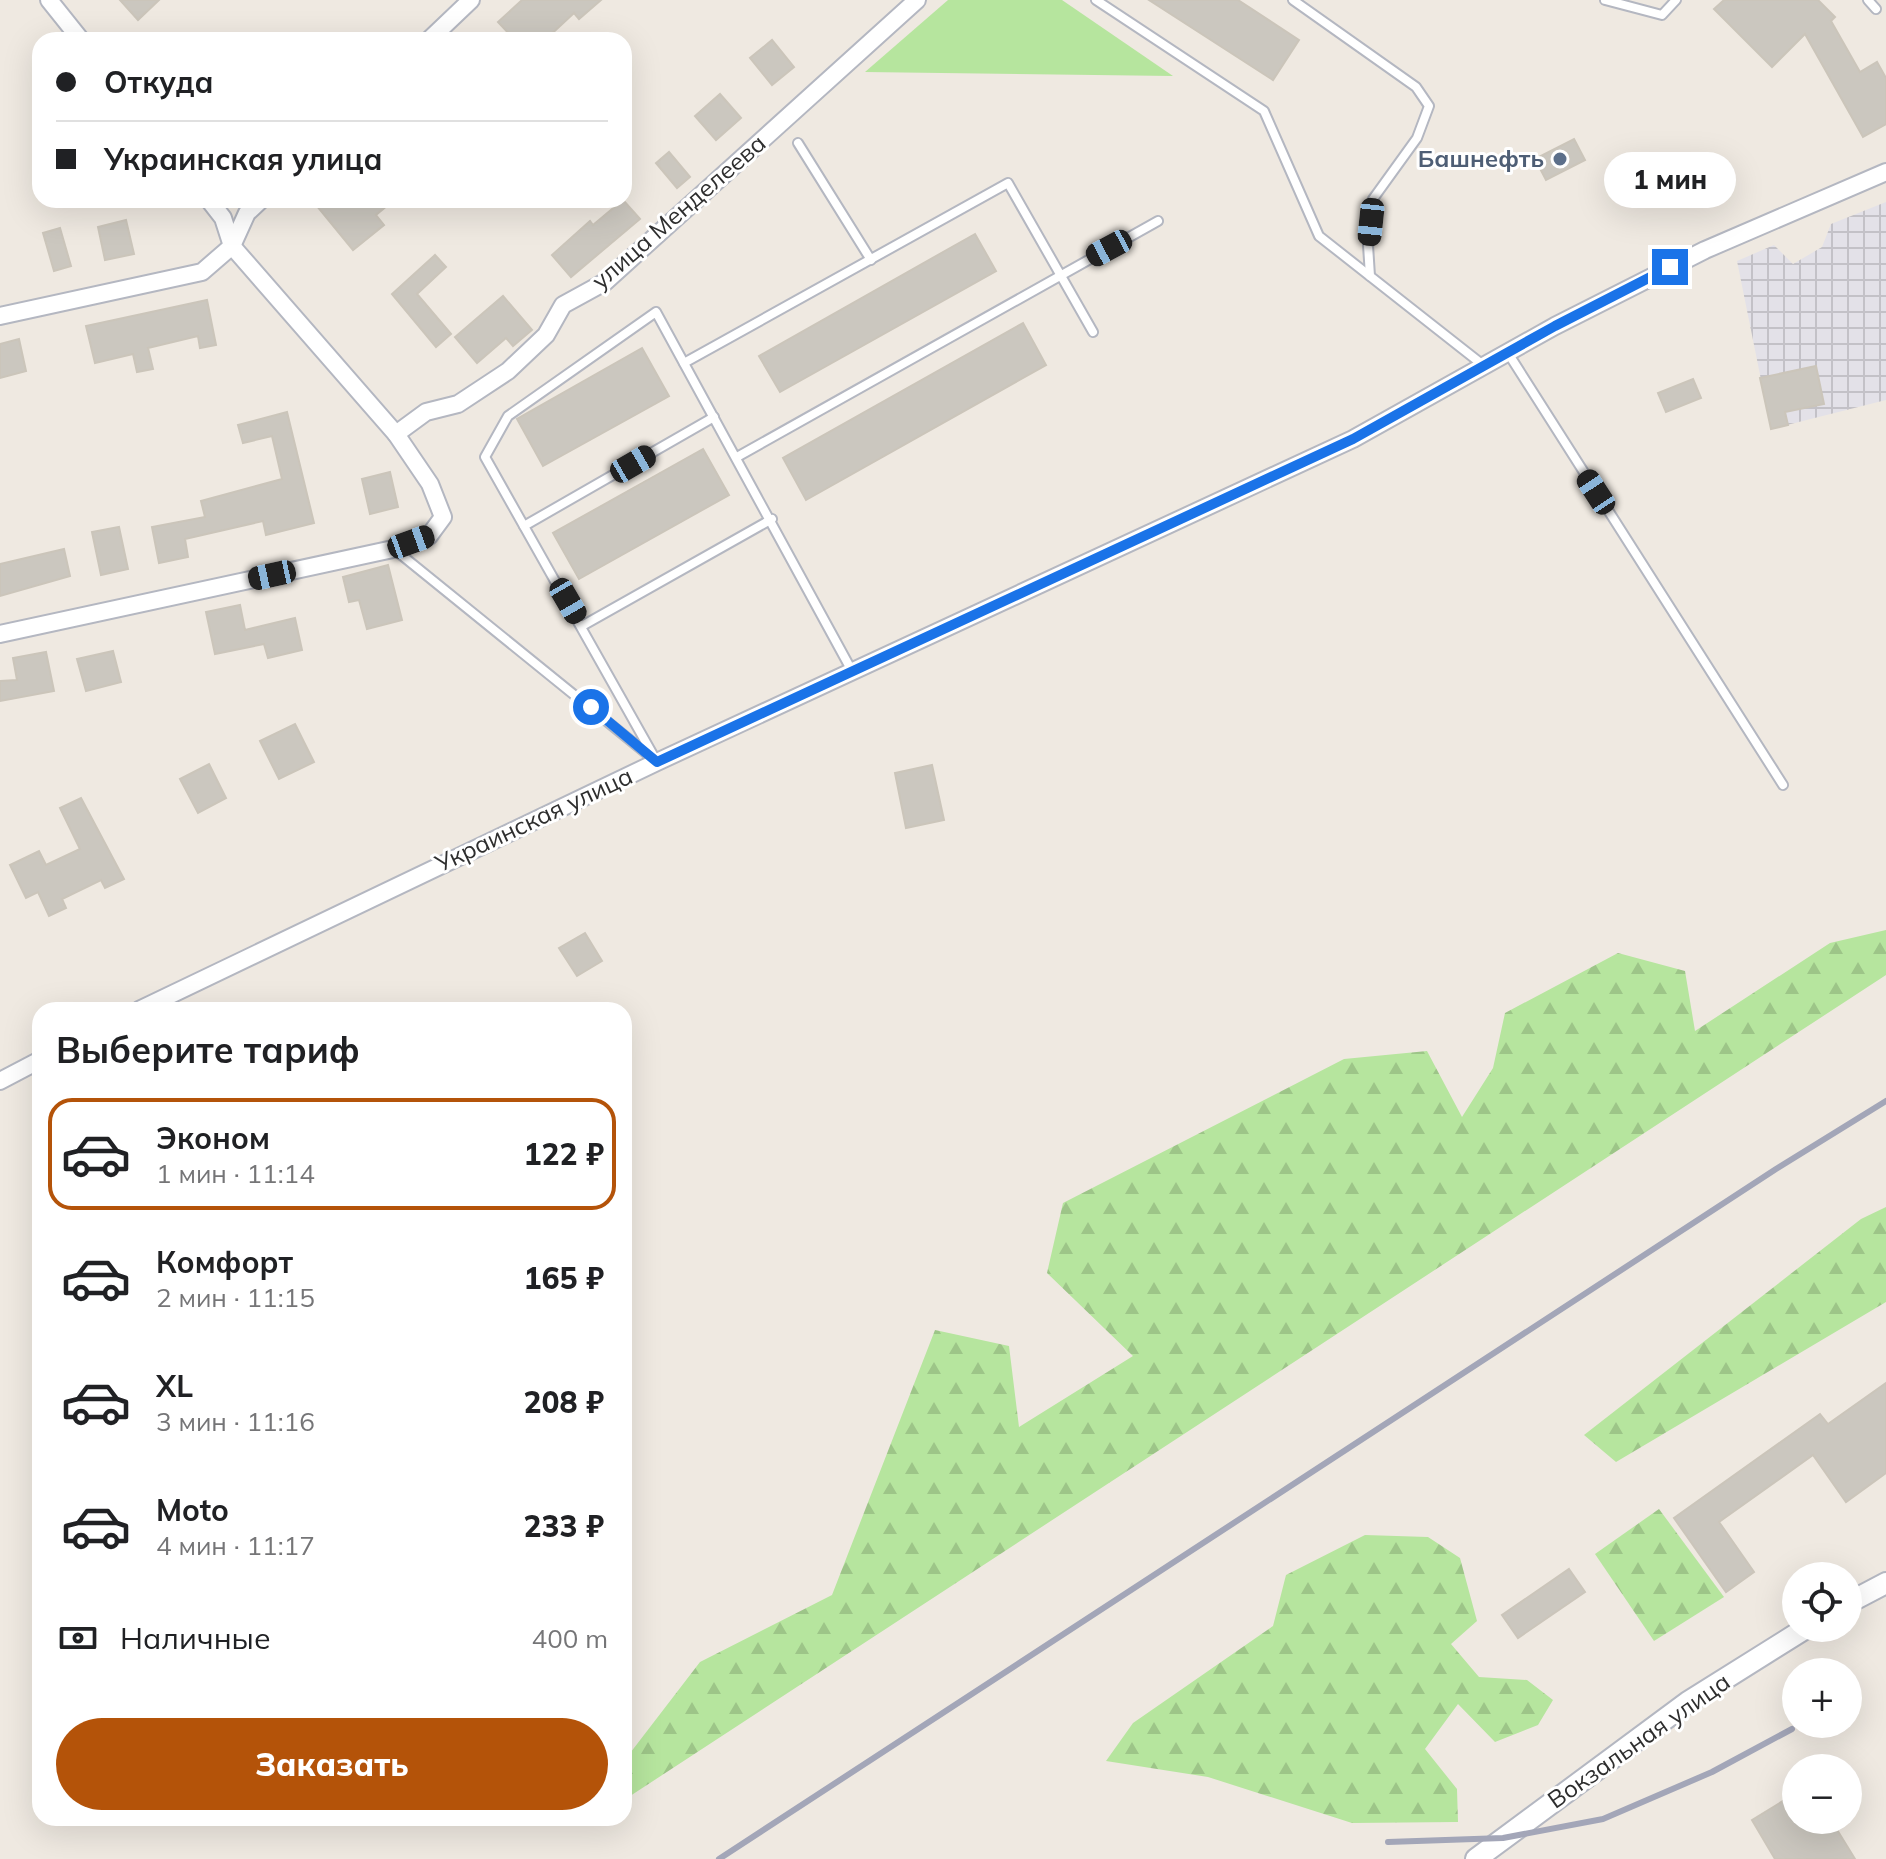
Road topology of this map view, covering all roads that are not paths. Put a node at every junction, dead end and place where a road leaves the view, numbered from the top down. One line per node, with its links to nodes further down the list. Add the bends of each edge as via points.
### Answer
1 (49, 0): 10 (street)
2 (471, 0): 11 (street)
3 (917, 0): 27 (street, улица Менделеева, via 605,282 563,305 546,335 508,371 458,404 426,412)
4 (1096, 0): 20 (lane, via 1264,111 1319,236)
5 (1293, 0): 20 (lane, via 1416,87 1429,106 1417,138 1373,199)
6 (1605, 0): 7 (lane, via 1662,15)
7 (1676, 0)
8 (1868, 0): 9 (lane)
9 (1876, 9)
10 (75, 32)
11 (437, 32)
12 (798, 143): 18 (lane)
13 (1886, 172): 23 (street, Украинская улица, via 1705,250)
14 (215, 208): 17 (street)
15 (252, 208): 17 (street)
16 (1158, 221): 19 (lane)
17 (232, 246): 21 (street, via 202,272); 27 (street)
18 (871, 260): 19 (lane, via 1008,183); 24 (lane)
19 (1060, 274): 22 (lane); 28 (lane)
20 (1370, 276): 25 (lane)
21 (0, 316)
22 (1093, 332)
23 (1507, 352): 25 (street, Украинская улица); 36 (lane)
24 (684, 363): 26 (lane); 30 (lane, via 656,312 508,416 485,457)
25 (1484, 366): 34 (street, Украинская улица, via 1339,445)
26 (714, 417): 28 (lane); 30 (lane)
27 (396, 434): 31 (street, via 430,484 443,517 429,536)
28 (737, 457): 29 (lane)
29 (772, 519): 32 (lane); 34 (lane)
30 (524, 526): 32 (lane)
31 (393, 549): 33 (street); 35 (lane)
32 (582, 626): 35 (lane)
33 (0, 634)
34 (853, 672): 35 (street, Украинская улица)
35 (657, 762): 37 (street, Украинская улица)
36 (1783, 785)
37 (156, 1002)
38 (32, 1064): 39 (street)
39 (0, 1081)
40 (1886, 1583): 41 (street)
41 (1862, 1596)
42 (1784, 1642): 43 (street, Вокзальная улица, via 1688,1702)
43 (1476, 1859)

